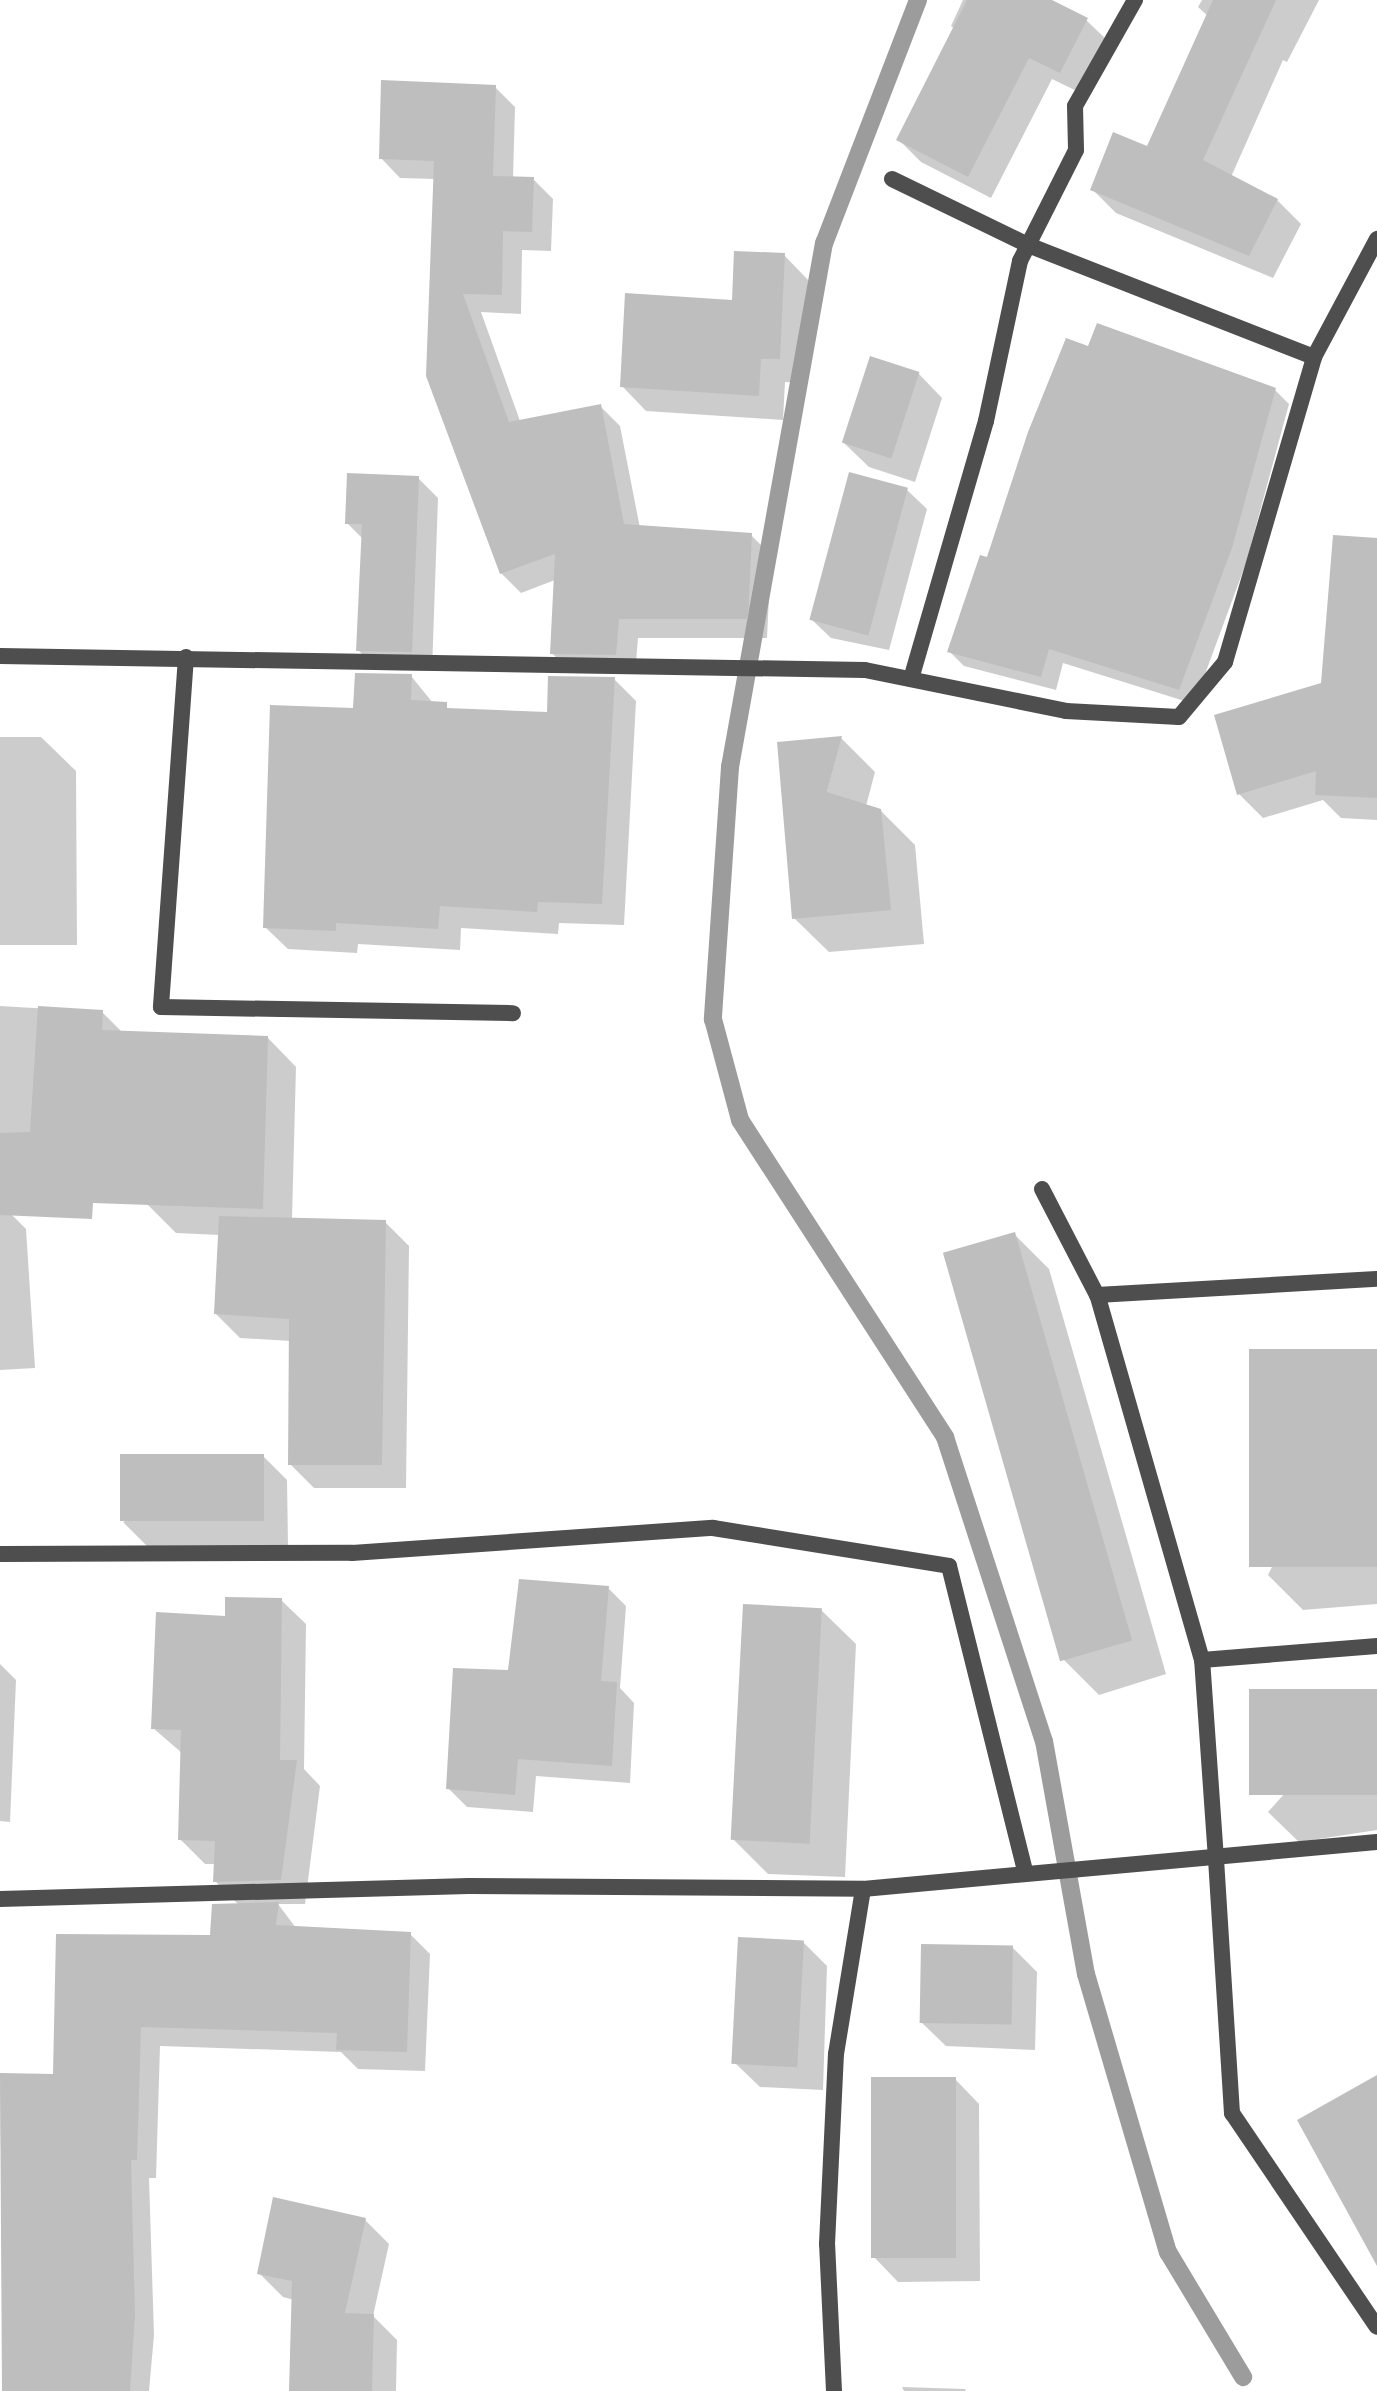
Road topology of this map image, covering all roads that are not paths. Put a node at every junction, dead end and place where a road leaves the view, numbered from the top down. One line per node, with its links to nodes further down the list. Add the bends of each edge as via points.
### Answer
1 (1135, 0): 4 (street, via 1075,106 1076,150)
2 (892, 179): 4 (street)
3 (1377, 239): 5 (street)
4 (1028, 245): 5 (street); 8 (street, via 986,421)
5 (1314, 357): 8 (street, via 1225,662 1179,717 1066,711)
6 (0, 656): 7 (street)
7 (186, 657): 8 (street, via 865,670); 9 (street, via 161,1007)
8 (911, 679)
9 (513, 1013)
10 (1042, 1189): 12 (street)
11 (1377, 1279): 12 (street)
12 (1097, 1295): 15 (street)
13 (0, 1554): 18 (street, via 352,1553 713,1528 949,1566)
14 (1377, 1646): 15 (street)
15 (1202, 1660): 17 (street)
16 (1377, 1842): 17 (street)
17 (1216, 1859): 18 (street, via 1123,1869); 21 (street, via 1232,2113)
18 (1025, 1871): 19 (street)
19 (863, 1889): 20 (street, via 469,1886); 22 (street, via 836,2054 827,2244)
20 (0, 1899)
21 (1377, 2327)
22 (834, 2391)

